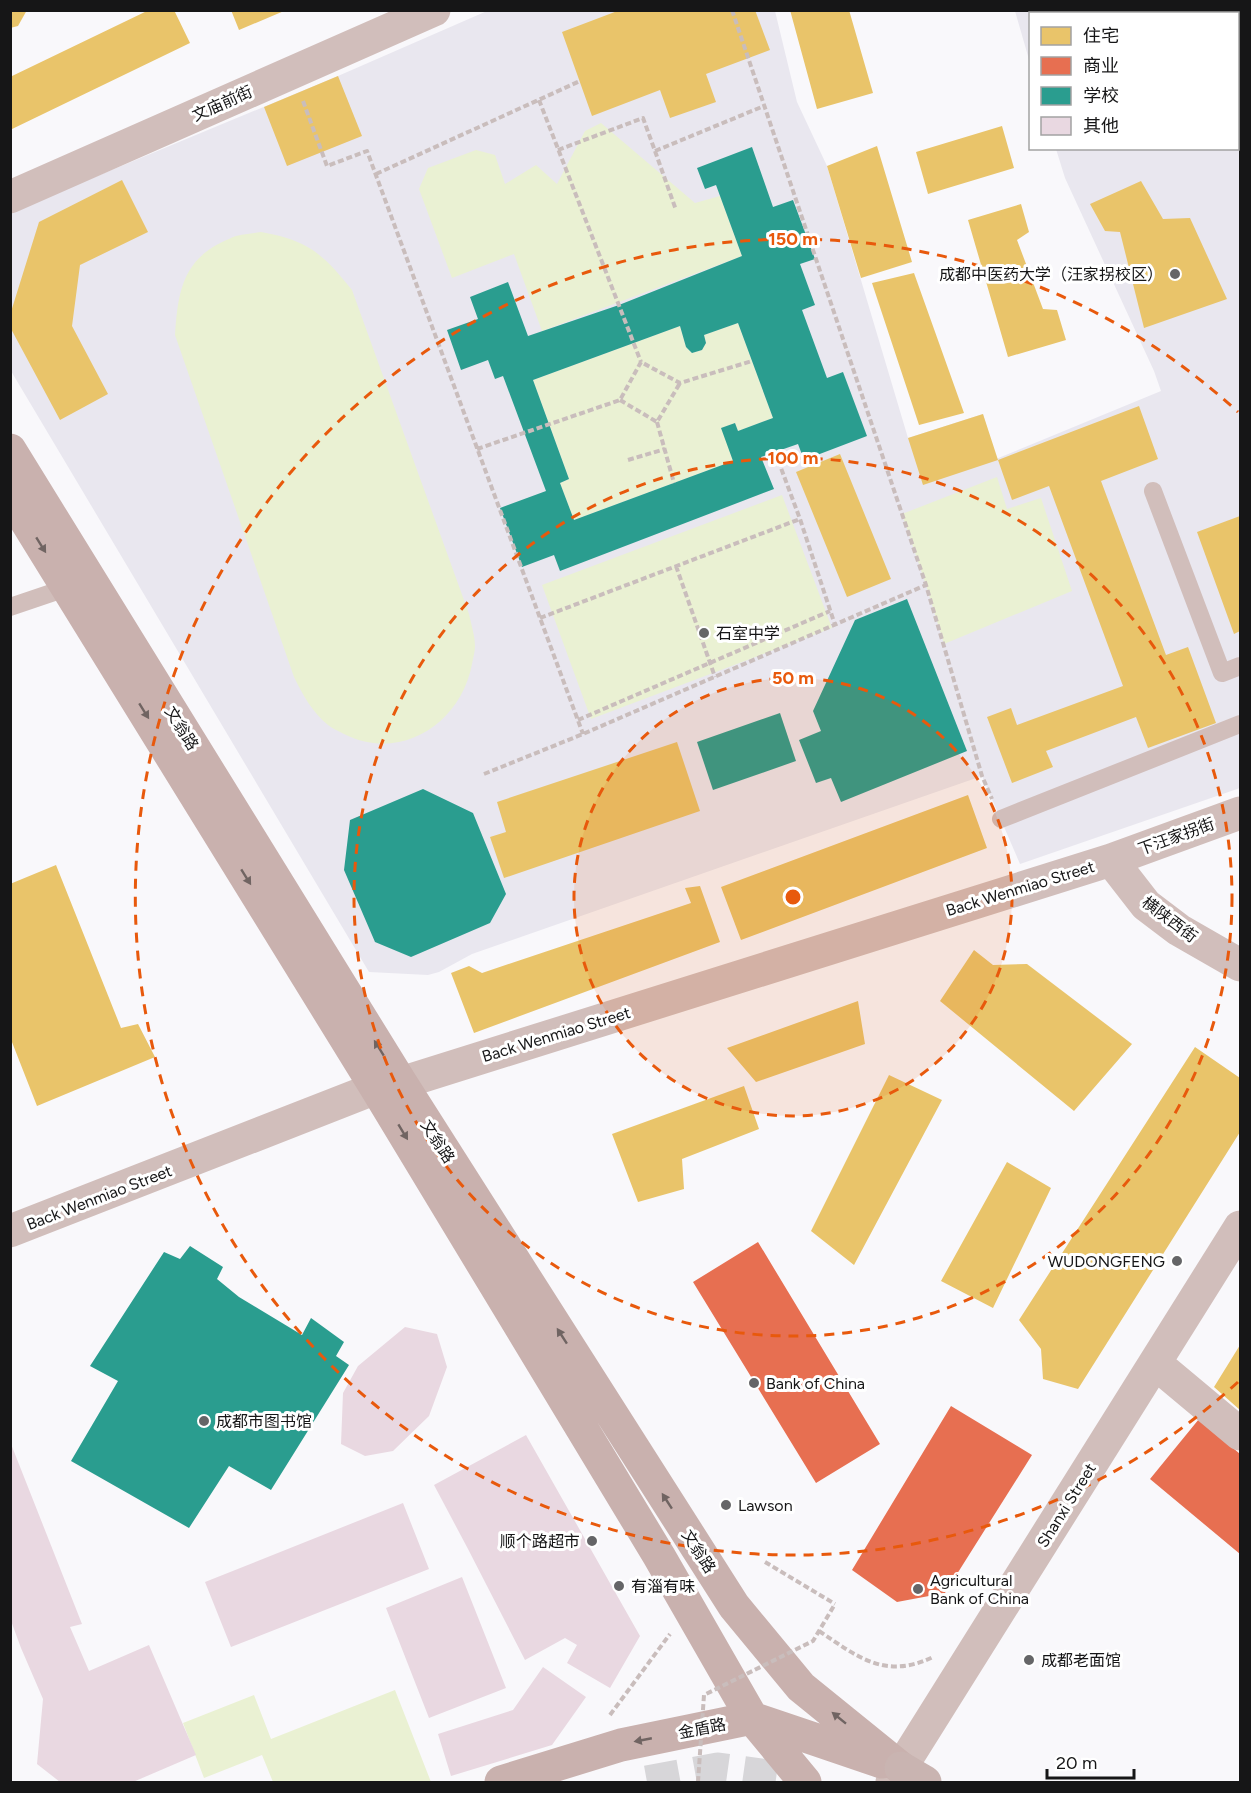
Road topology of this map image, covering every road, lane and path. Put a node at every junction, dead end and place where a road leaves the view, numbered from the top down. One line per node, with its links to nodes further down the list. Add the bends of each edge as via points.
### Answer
1 (434, 10): 3 (street, 文庙前街)
2 (732, 10): 6 (path)
3 (293, 72): 9 (path, via 327,166 367,151); 10 (street, 文庙前街)
4 (580, 81): 5 (path)
5 (539, 100): 7 (path); 9 (path)
6 (764, 106): 8 (path); 28 (path)
7 (558, 150): 8 (path, via 643,118); 13 (path)
8 (655, 150): 11 (path)
9 (376, 174): 17 (path)
10 (10, 196)
11 (676, 210)
12 (752, 361): 14 (path)
13 (641, 362): 14 (path); 15 (path)
14 (680, 383): 16 (path)
15 (620, 400): 16 (path); 17 (path)
16 (657, 422): 18 (path)
17 (477, 449): 31 (path)
18 (665, 449): 21 (path); 22 (path)
19 (10, 450): 27 (main road, 文翁路)
20 (775, 452): 25 (path)
21 (628, 460)
22 (674, 483)
23 (1153, 491): 34 (lane, via 1222,673)
24 (10, 495): 27 (main road, 文翁路, one-way to 27)
25 (800, 519): 26 (path); 30 (path)
26 (676, 567): 31 (path); 33 (path)
27 (79, 584): 29 (lane); 44 (main road, 文翁路)
28 (926, 585): 32 (path); 41 (path, via 982,776)
29 (10, 608)
30 (830, 611): 32 (path); 33 (path)
31 (540, 618): 36 (path)
32 (834, 625): 35 (path)
33 (710, 663): 35 (path); 36 (path)
34 (1240, 666)
35 (715, 677): 38 (path)
36 (578, 720): 38 (path)
37 (1240, 724): 41 (lane)
38 (583, 734): 39 (path)
39 (484, 774)
40 (1240, 813): 42 (street, 下汪家拐街)
41 (1001, 819)
42 (1111, 860): 43 (street, 横陕西街, via 1146,905 1179,930); 44 (street, Back Wenmiao Street)
43 (1240, 965)
44 (388, 1086): 46 (street, Back Wenmiao Street); 54 (main road, 文翁路, one-way to 54); 55 (main road, 文翁路, one-way to 44, via 801,1687 734,1606)
45 (1240, 1227): 47 (street, Shanxi Street)
46 (10, 1232)
47 (1155, 1363): 48 (street); 55 (street, Shanxi Street)
48 (1240, 1434)
49 (765, 1562): 50 (path, bridge, via 835,1604)
50 (819, 1631): 52 (path, via 873,1664 906,1665); 57 (path, bridge, via 813,1641 704,1695)
51 (670, 1634): 53 (path)
52 (940, 1654)
53 (608, 1718)
54 (752, 1718): 55 (main road, 金盾路); 56 (main road, 金盾路, one-way to 56, via 621,1744); 58 (main road, 文翁路)
55 (906, 1778)
56 (501, 1782)
57 (698, 1782)
58 (805, 1782)

